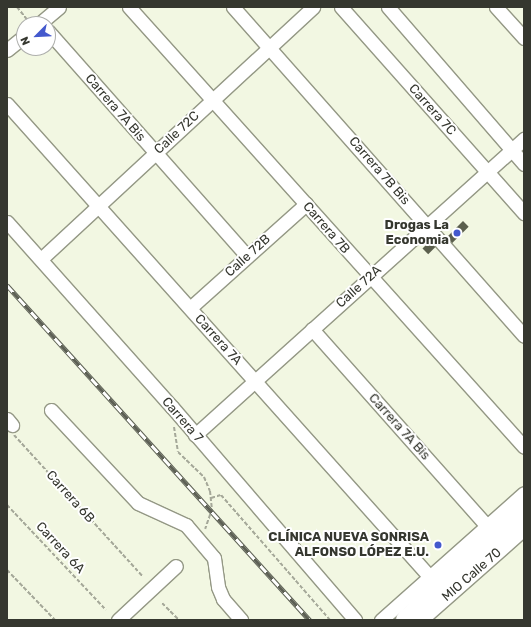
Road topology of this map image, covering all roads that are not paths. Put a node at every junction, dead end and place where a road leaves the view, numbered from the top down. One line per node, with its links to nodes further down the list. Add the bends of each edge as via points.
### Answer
1 (59, 7): 8 (street)
2 (129, 7): 15 (street, Carrera 7B)
3 (233, 7): 13 (street, Carrera 7B Bis)
4 (313, 7): 13 (street, Calle 72C)
5 (341, 7): 21 (street, Carrera 7C)
6 (388, 7): 18 (street)
7 (496, 7): 9 (street)
8 (50, 16)
9 (520, 24): 10 (street)
10 (524, 38)
11 (16, 43): 14 (street)
12 (56, 43): 19 (street, Carrera 7A Bis)
13 (269, 47): 15 (street, Calle 72C); 26 (street, Carrera 7B Bis)
14 (7, 50)
15 (212, 101): 19 (street, Calle 72C); 22 (street, Carrera 7B)
16 (7, 104): 23 (street, Carrera 7A)
17 (524, 140): 18 (street, Calle 72A)
18 (512, 150): 20 (street); 21 (street, Calle 72A)
19 (155, 153): 23 (street, Calle 72C); 27 (street, Carrera 7A Bis)
20 (524, 164)
21 (487, 171): 24 (street, Carrera 7C); 26 (street, Calle 72A)
22 (306, 204): 27 (street, Calle 72B); 29 (street, Carrera 7B)
23 (98, 206): 28 (street, Calle 72C); 30 (street, Carrera 7A)
24 (524, 213)
25 (7, 222): 28 (street, Carrera 7)
26 (427, 226): 29 (street, Calle 72A); 32 (street, Carrera 7B Bis)
27 (247, 256): 30 (street, Calle 72B)
28 (41, 259): 35 (street, Carrera 7)
29 (369, 277): 31 (street, Calle 72A); 36 (street, Carrera 7B)
30 (190, 308): 33 (street, Carrera 7A)
31 (312, 329): 33 (street, Calle 72A); 39 (street, Carrera 7A Bis)
32 (524, 336)
33 (255, 381): 35 (street, Calle 72A); 42 (street, Carrera 7A)
34 (51, 410): 44 (street, via 138,503 186,525 214,558 218,587 223,599)
35 (195, 435): 45 (street, Carrera 7)
36 (524, 447)
37 (524, 493): 39 (street)
38 (524, 511): 47 (highway)
39 (486, 524): 42 (street)
40 (524, 530): 48 (street, MIO Calle 70)
41 (176, 566): 43 (street)
42 (428, 576): 46 (street)
43 (118, 620)
44 (241, 620)
45 (355, 620)
46 (381, 620)
47 (406, 620)
48 (420, 620)

